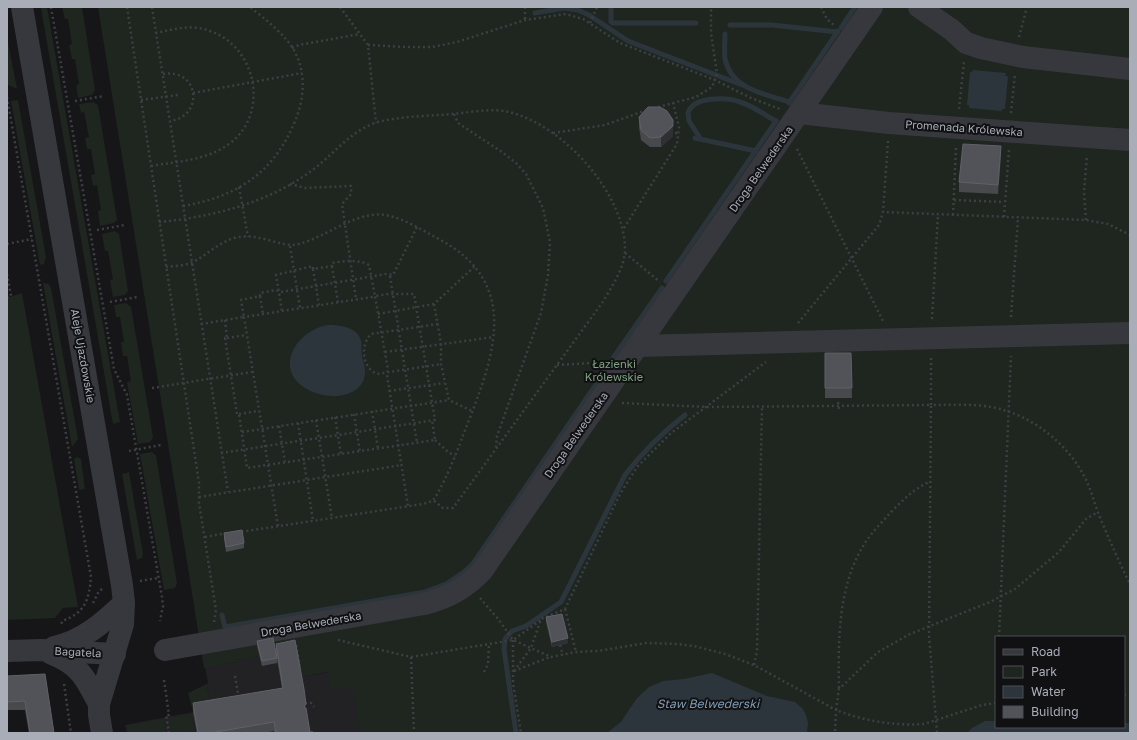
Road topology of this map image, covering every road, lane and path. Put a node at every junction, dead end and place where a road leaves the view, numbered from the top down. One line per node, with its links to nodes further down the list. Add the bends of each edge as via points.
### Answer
1 (22, 7): 213 (street, Aleje Ujazdowskie)
2 (51, 7): 181 (path, via 114,369 126,395)
3 (127, 7): 29 (path)
4 (152, 7): 14 (path)
5 (250, 7): 18 (path)
6 (340, 7): 15 (path)
7 (525, 7): 12 (path)
8 (597, 7): 13 (path)
9 (711, 7): 22 (path, via 716,74)
10 (872, 7): 33 (street, Droga Belwederska)
11 (918, 7): 17 (street, via 952,30)
12 (525, 20): 13 (path, via 566,14); 16 (path, via 438,46)
13 (590, 23): 22 (path, via 620,43)
14 (156, 32): 21 (path); 23 (path, via 191,27 218,34 240,52)
15 (360, 34): 16 (path); 18 (path)
16 (368, 44): 36 (path)
17 (966, 44): 19 (street, via 1023,57); 38 (path)
18 (292, 48): 20 (path)
19 (1130, 69)
20 (302, 73): 23 (path); 48 (path, via 303,92 300,107 285,144 266,168)
21 (163, 74): 24 (path, via 173,73 182,77 190,84); 28 (path)
22 (714, 80): 31 (path, via 712,87 696,97); 33 (path, via 751,98)
23 (253, 82): 24 (path); 45 (path, via 252,110 239,135 215,152 198,159)
24 (193, 93): 34 (path, via 193,101 188,112 179,119)
25 (104, 96): 30 (path)
26 (178, 96): 28 (path)
27 (7, 97): 68 (path)
28 (166, 97): 29 (path); 34 (path)
29 (141, 100): 46 (path)
30 (75, 101)
31 (673, 103): 40 (path, via 604,125); 42 (path)
32 (454, 114): 36 (path, via 399,118); 40 (path, via 504,111 530,119); 179 (path, via 458,123 506,154 526,174 543,208 550,242 548,275 541,313 497,436)
33 (799, 114): 37 (street, Promenada Królewska); 39 (street, Droga Belwederska)
34 (170, 121): 45 (path)
35 (1011, 121): 38 (street, Promenada Królewska); 43 (street, Promenada Królewska); 50 (path)
36 (376, 123): 47 (path, via 356,133 321,163)
37 (889, 123): 38 (street, Promenada Królewska); 53 (path)
38 (958, 127): 49 (path)
39 (786, 132): 72 (path); 88 (street, Droga Belwederska)
40 (553, 133): 64 (path, via 578,154 600,181)
41 (670, 133): 42 (path)
42 (680, 133): 64 (path, via 674,148)
43 (1089, 136): 44 (street, Promenada Królewska); 59 (path, via 1084,192)
44 (1130, 140)
45 (176, 163): 46 (path); 52 (path)
46 (151, 166): 60 (path)
47 (290, 184): 51 (path); 62 (path, via 305,188 351,186 351,194 342,204)
48 (239, 187): 51 (path); 52 (path, via 204,202)
49 (954, 200): 50 (path); 55 (path)
50 (1004, 202): 56 (path)
51 (244, 205): 58 (path); 67 (path)
52 (183, 206): 58 (path)
53 (883, 212): 54 (path); 72 (path, via 879,225)
54 (938, 215): 55 (path); 108 (path)
55 (953, 215): 56 (path)
56 (1004, 217): 57 (path)
57 (1018, 218): 59 (path); 106 (path)
58 (185, 219): 60 (path); 74 (path)
59 (1086, 220): 66 (path, via 1108,224)
60 (159, 222): 77 (path)
61 (125, 225): 65 (path)
62 (344, 226): 63 (path, via 376,214 396,218); 70 (path, via 308,242); 73 (path)
63 (417, 227): 76 (path, via 452,246); 82 (path, via 393,275)
64 (623, 228): 71 (path)
65 (97, 230)
66 (1130, 235)
67 (248, 237): 70 (path, via 266,238); 74 (path, via 224,242)
68 (32, 239): 69 (path); 220 (path, via 91,577 84,605 74,617 62,621)
69 (7, 244)
70 (290, 246): 79 (path)
71 (625, 253): 88 (path); 129 (path, via 616,279 602,303)
72 (851, 258): 111 (path); 119 (path)
73 (350, 262): 75 (path, via 332,263); 81 (path, via 362,261 369,265); 83 (path)
74 (191, 263): 77 (path); 109 (path)
75 (332, 266): 78 (path); 84 (path)
76 (475, 266): 97 (path); 117 (path, via 492,297)
77 (166, 267): 137 (path)
78 (313, 269): 79 (path, via 312,266); 85 (path)
79 (294, 271): 86 (path); 87 (path, via 276,275)
80 (7, 274): 92 (path, via 11,296)
81 (371, 276): 82 (path); 83 (path); 91 (path)
82 (390, 276): 89 (path)
83 (353, 280): 84 (path); 94 (path)
84 (335, 282): 85 (path); 96 (path)
85 (316, 285): 86 (path); 98 (path)
86 (297, 289): 87 (path); 99 (path)
87 (279, 291): 90 (path, via 260,293); 101 (path)
88 (674, 293): 122 (street, Droga Belwederska)
89 (393, 294): 91 (path); 100 (path, via 414,294); 102 (path)
90 (260, 296): 103 (path); 105 (path, via 241,300)
91 (375, 296): 94 (path); 104 (path)
92 (7, 297)
93 (137, 297): 95 (path)
94 (356, 299): 96 (path)
95 (110, 302)
96 (338, 302): 98 (path)
97 (434, 304): 100 (path); 110 (path)
98 (319, 305): 99 (path)
99 (300, 308): 101 (path)
100 (416, 308): 102 (path); 112 (path)
101 (282, 311): 103 (path)
102 (396, 311): 104 (path); 113 (path)
103 (263, 314): 105 (path)
104 (378, 314): 114 (path)
105 (244, 317): 107 (path); 116 (path)
106 (1010, 319)
107 (225, 320): 109 (path); 118 (path)
108 (932, 321)
109 (201, 324): 136 (path)
110 (438, 324): 112 (path); 120 (path)
111 (796, 325)
112 (419, 326): 113 (path); 121 (path)
113 (399, 330): 114 (path); 123 (path)
114 (380, 333): 124 (path); 134 (path, via 368,337 364,344 364,356 368,367 374,373)
115 (1130, 333): 119 (street)
116 (246, 335): 118 (path); 133 (path)
117 (494, 336): 120 (path); 155 (path)
118 (227, 338): 135 (path, via 224,338)
119 (896, 340): 122 (street)
120 (441, 343): 121 (path); 128 (path)
121 (422, 346): 123 (path); 131 (path)
122 (638, 346): 143 (street, Droga Belwederska)
123 (402, 350): 124 (path); 132 (path)
124 (385, 352): 134 (path)
125 (1011, 352): 156 (path)
126 (931, 357): 148 (path)
127 (768, 361): 150 (path)
128 (441, 364): 131 (path); 138 (path)
129 (557, 364): 130 (path); 179 (path)
130 (584, 364)
131 (425, 367): 132 (path); 139 (path)
132 (406, 370): 134 (path); 141 (path)
133 (252, 372): 135 (path); 153 (path)
134 (387, 373): 142 (path)
135 (230, 376): 136 (path); 157 (path)
136 (210, 379): 137 (path); 185 (path)
137 (183, 383): 140 (path); 198 (path)
138 (444, 383): 139 (path); 144 (path)
139 (428, 385): 141 (path); 145 (path)
140 (152, 388)
141 (409, 388): 142 (path); 147 (path)
142 (389, 391): 151 (path)
143 (602, 399): 150 (path, via 646,405); 218 (street, Droga Belwederska, via 482,571 468,585 433,602)
144 (449, 400): 145 (path); 155 (path)
145 (432, 402): 147 (path); 161 (path, via 435,420)
146 (838, 403): 148 (path); 149 (path); 152 (path)
147 (412, 405): 151 (path); 163 (path)
148 (931, 405): 156 (path, via 986,406); 195 (path)
149 (762, 406): 150 (path); 234 (path, via 757,651)
150 (708, 407): 214 (path, via 670,434 629,479)
151 (392, 408): 154 (path); 165 (path)
152 (839, 409)
153 (258, 411): 157 (path); 166 (path)
154 (372, 411): 158 (path); 167 (path)
155 (472, 411): 187 (path)
156 (1009, 412): 201 (path, via 1037,426 1063,446 1088,484); 211 (path)
157 (239, 414): 168 (path)
158 (354, 414): 159 (path); 169 (path)
159 (335, 417): 160 (path); 170 (path)
160 (316, 420): 162 (path); 171 (path)
161 (432, 420): 163 (path); 172 (path)
162 (298, 423): 164 (path); 173 (path)
163 (414, 423): 165 (path); 174 (path)
164 (279, 426): 166 (path); 175 (path)
165 (395, 426): 167 (path); 177 (path)
166 (262, 429): 168 (path); 178 (path)
167 (375, 430): 169 (path); 180 (path)
168 (242, 432): 182 (path)
169 (357, 432): 170 (path); 184 (path)
170 (338, 435): 171 (path); 186 (path)
171 (319, 438): 173 (path); 188 (path)
172 (435, 440): 174 (path); 187 (path)
173 (300, 441): 175 (path); 189 (path)
174 (417, 443): 177 (path)
175 (282, 444): 178 (path); 190 (path)
176 (161, 445): 181 (path)
177 (398, 446): 180 (path); 192 (path)
178 (265, 447): 182 (path); 191 (path)
179 (496, 448): 199 (path, via 453,508 443,508)
180 (378, 449): 184 (path)
181 (136, 450): 183 (path); 208 (path)
182 (245, 450): 185 (path); 191 (path, via 248,468)
183 (129, 451)
184 (360, 452): 186 (path)
185 (221, 453): 197 (path)
186 (341, 454): 188 (path)
187 (455, 456): 199 (path)
188 (322, 457): 189 (path); 193 (path)
189 (304, 460): 190 (path); 194 (path)
190 (285, 462): 191 (path)
191 (268, 465): 196 (path)
192 (402, 465): 193 (path); 200 (path)
193 (325, 476): 194 (path); 202 (path)
194 (307, 480): 196 (path); 203 (path)
195 (929, 482): 207 (path); 240 (path, via 915,489 880,524 866,540 854,566 845,594 840,632)
196 (271, 485): 197 (path); 204 (path)
197 (228, 492): 198 (path)
198 (199, 497): 205 (path)
199 (433, 500): 200 (path)
200 (408, 506): 202 (path)
201 (1098, 512): 210 (path); 211 (path, via 1086,519 1059,552 1036,572)
202 (332, 518): 203 (path)
203 (313, 521): 204 (path)
204 (278, 526): 205 (path)
205 (204, 537): 215 (path)
206 (924, 554): 207 (path)
207 (929, 554): 219 (path)
208 (158, 578): 209 (path); 217 (path, via 163,606)
209 (139, 582)
210 (1130, 584)
211 (1001, 596): 219 (path); 221 (path)
212 (482, 601): 222 (path)
213 (124, 603): 226 (street, Bagatela, via 85,635 72,642); 230 (street, Aleje Ujazdowskie, via 123,624)
214 (565, 609): 216 (path); 229 (path)
215 (215, 614)
216 (541, 619): 222 (path); 225 (path)
217 (160, 621)
218 (324, 621): 227 (street, Droga Belwederska); 232 (path, via 328,638)
219 (929, 627): 240 (path, via 905,636 878,652); 247 (path)
220 (60, 632)
221 (999, 636)
222 (513, 640): 223 (path); 225 (path); 236 (path)
223 (489, 645): 232 (path); 235 (path, via 488,664)
224 (560, 645): 231 (path)
225 (531, 648): 233 (path); 236 (path)
226 (41, 650): 228 (street, Bagatela); 230 (street, Bagatela); 244 (street, via 76,667)
227 (165, 650)
228 (7, 651)
229 (576, 652): 231 (path); 234 (path, via 598,652 646,643 677,644 709,650)
230 (115, 654): 244 (street, Aleje Ujazdowskie)
231 (563, 655): 233 (path)
232 (411, 657): 251 (path)
233 (551, 657): 236 (path)
234 (754, 665): 246 (path)
235 (484, 672)
236 (514, 672): 252 (path)
237 (235, 676): 241 (path)
238 (64, 678): 248 (path, via 63,686)
239 (164, 680): 250 (path)
240 (839, 689): 246 (path)
241 (240, 701)
242 (305, 703): 245 (path, via 311,703)
243 (995, 703): 247 (path)
244 (100, 704): 249 (street)
245 (314, 707)
246 (836, 710): 247 (path, via 889,723 924,724); 253 (path)
247 (936, 719): 254 (path)
248 (71, 733)
249 (102, 733)
250 (169, 733)
251 (414, 733)
252 (521, 733)
253 (835, 733)
254 (937, 733)

